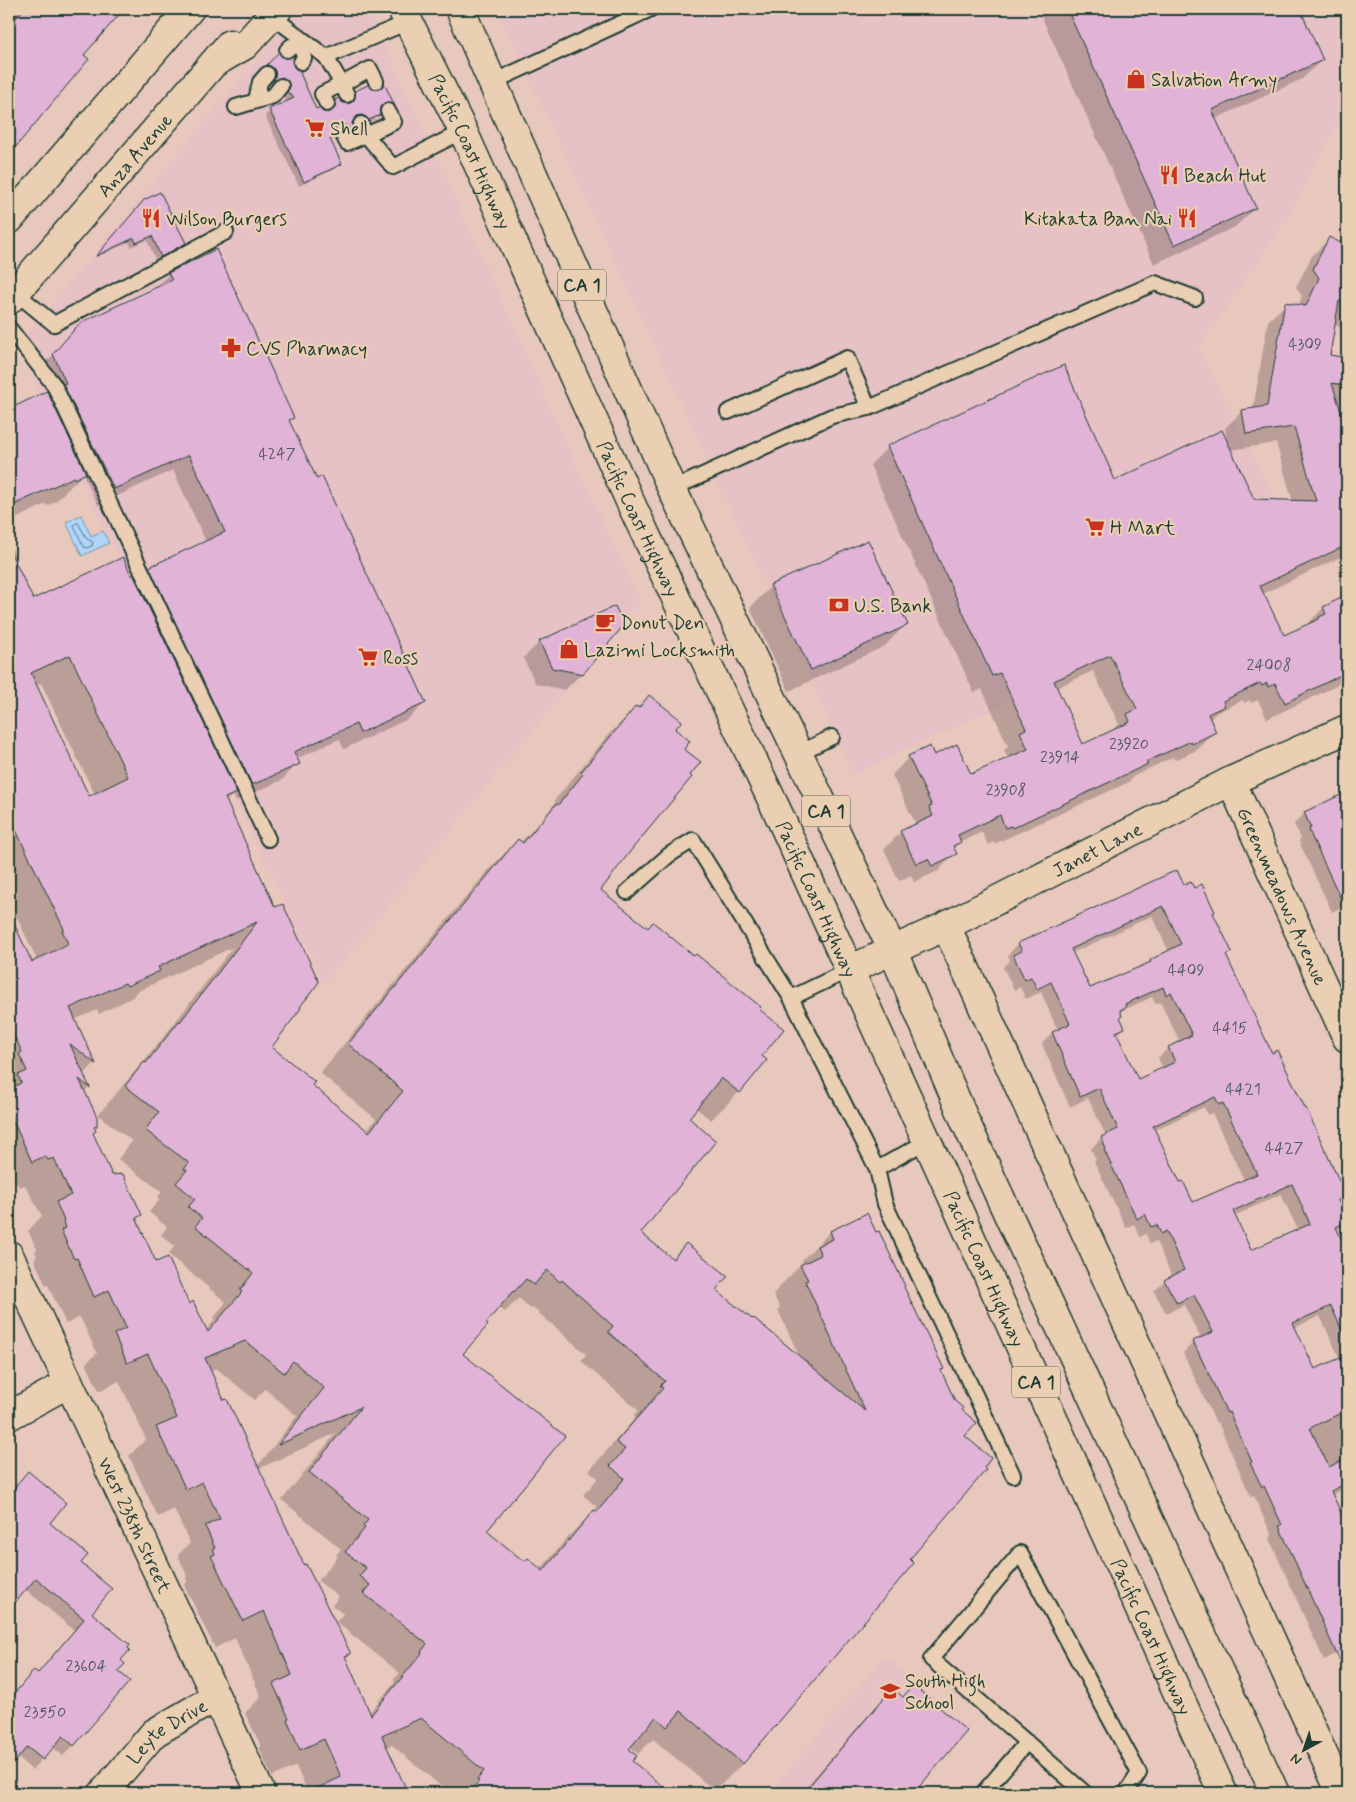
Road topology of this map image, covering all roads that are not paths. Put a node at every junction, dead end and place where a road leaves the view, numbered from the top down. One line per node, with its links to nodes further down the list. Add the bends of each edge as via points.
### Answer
1 (190, 9): 22 (main road)
2 (460, 9): 12 (main road, CA 1)
3 (651, 9): 12 (lane)
4 (270, 11): 6 (lane); 24 (main road, Anza Avenue, via 245,45 214,63)
5 (405, 15): 8 (lane); 20 (main road, Pacific Coast Highway / CA 1)
6 (304, 45): 7 (lane, via 291,46); 8 (lane); 9 (lane)
7 (287, 50)
8 (326, 57): 14 (lane)
9 (301, 62)
10 (267, 74): 15 (lane, via 260,82)
11 (376, 81): 14 (lane, via 370,69)
12 (492, 82): 29 (main road, CA 1)
13 (281, 86): 15 (lane, via 273,96)
14 (344, 89): 16 (lane, via 322,94)
15 (256, 100): 17 (lane)
16 (327, 104)
17 (236, 107)
18 (388, 111): 19 (lane, via 394,122)
19 (363, 130): 20 (lane, via 393,167); 21 (lane, via 347,143)
20 (463, 131): 30 (main road, Pacific Coast Highway / CA 1)
21 (342, 133)
22 (9, 220)
23 (226, 232): 24 (lane, via 54,324)
24 (12, 296)
25 (1196, 298): 27 (lane, via 1155,283)
26 (9, 328): 35 (lane, via 54,385)
27 (869, 408): 28 (lane, via 847,358); 29 (lane, via 832,416)
28 (728, 412)
29 (672, 489): 30 (main road); 33 (main road, CA 1)
30 (633, 508): 39 (main road, Pacific Coast Highway / CA 1)
31 (1347, 729): 34 (main road, Janet Lane)
32 (832, 737): 33 (lane)
33 (798, 753): 38 (main road, CA 1)
34 (1231, 781): 37 (main road, Janet Lane); 41 (main road, Greenmeadows Avenue)
35 (268, 839)
36 (627, 892): 40 (lane, via 669,855 693,840)
37 (946, 926): 38 (main road, Janet Lane); 57 (main road)
38 (893, 951): 39 (main road, Janet Lane); 56 (main road, CA 1, via 965,1121)
39 (849, 970): 40 (lane); 42 (main road, Pacific Coast Highway / CA 1)
40 (791, 998): 43 (lane)
41 (1347, 1038)
42 (927, 1141): 43 (lane); 55 (main road, Pacific Coast Highway / CA 1)
43 (878, 1169): 47 (lane, via 885,1204)
44 (9, 1255): 45 (main road, West 238th Street)
45 (68, 1383): 46 (main road); 48 (main road, West 238th Street)
46 (9, 1416)
47 (1013, 1475)
48 (216, 1697): 50 (main road, Leyte Drive, via 154,1733); 51 (main road, West 238th Street)
49 (1027, 1742): 52 (lane); 53 (lane); 54 (lane, via 931,1659 1020,1553 1139,1773)
50 (103, 1793)
51 (261, 1793)
52 (983, 1793)
53 (1085, 1793)
54 (1126, 1793)
55 (1224, 1793)
56 (1275, 1793)
57 (1341, 1793)

